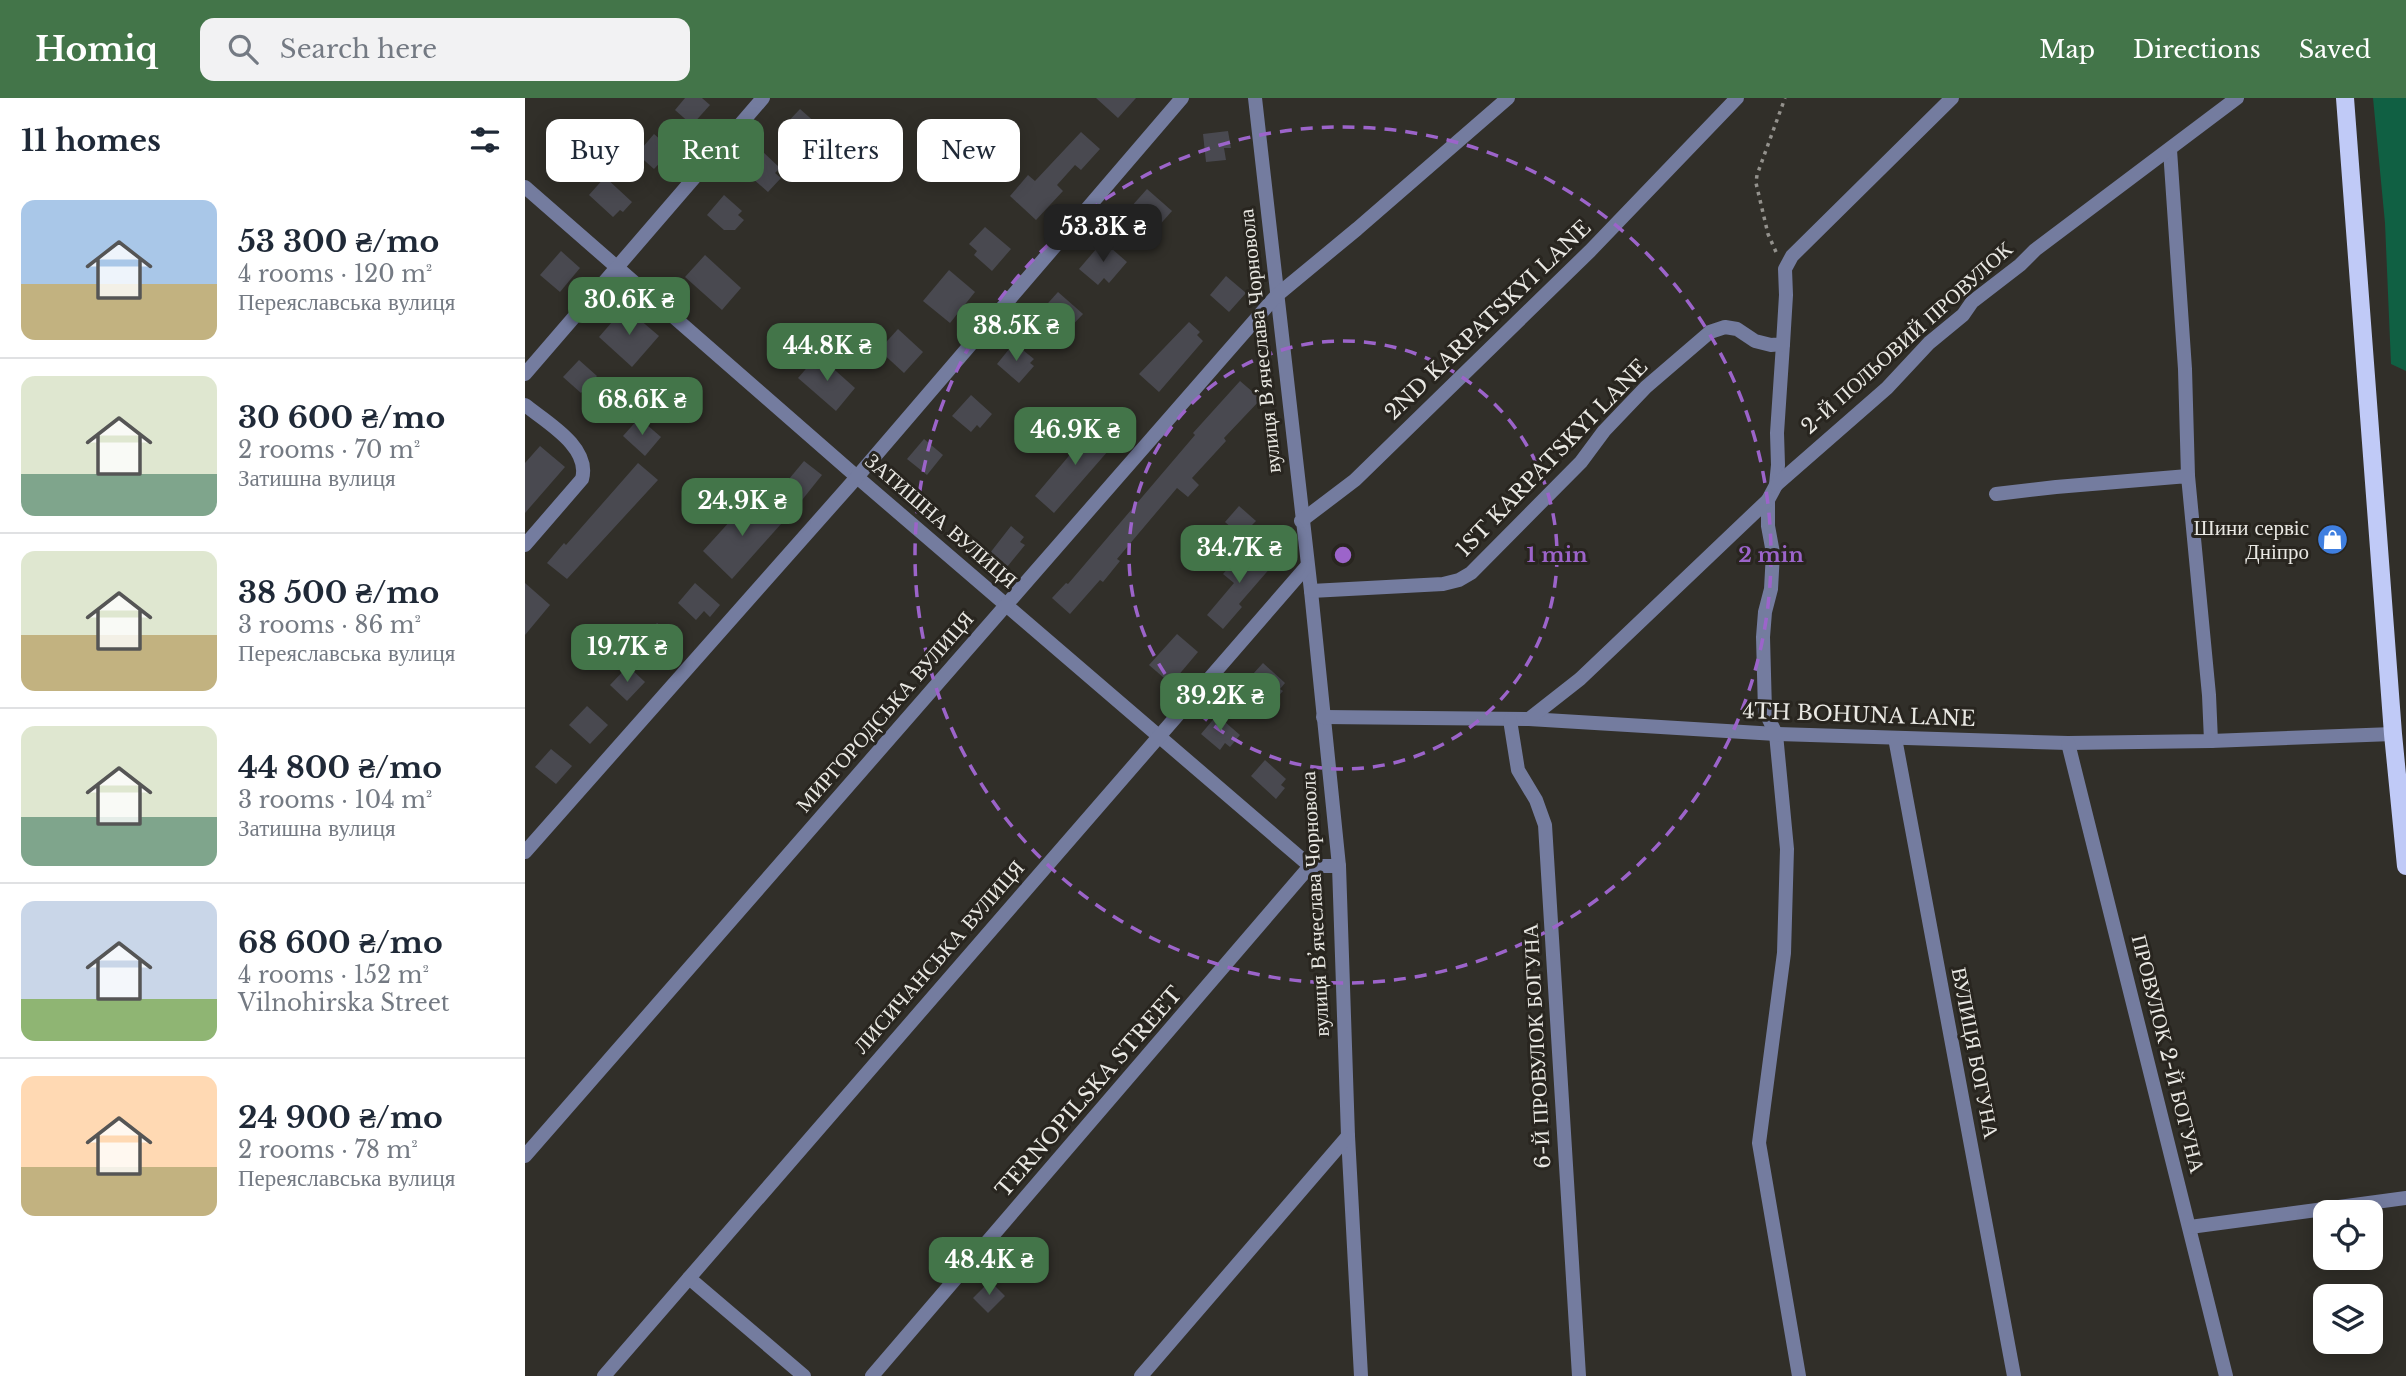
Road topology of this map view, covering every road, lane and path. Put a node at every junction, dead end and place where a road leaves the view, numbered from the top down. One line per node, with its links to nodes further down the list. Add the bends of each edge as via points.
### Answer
1 (763, 98): 12 (street)
2 (1182, 98): 19 (street)
3 (1255, 98): 14 (street, вулиця Вʼячеслава Чорновола)
4 (1508, 98): 14 (street, МИРГОРОДСЬКА ВУЛИЦЯ)
5 (1737, 98): 23 (street, 2ND KARPATSKYI LANE, via 1590,251 1355,480)
6 (1785, 98): 13 (path, via 1756,183 1768,234)
7 (1952, 98): 13 (street, via 1792,256)
8 (2237, 98): 10 (street, 2-Й ПОЛЬОВИЙ ПРОВУЛОК)
9 (2345, 98): 32 (main road)
10 (2170, 150): 18 (street); 20 (street, 2-Й ПОЛЬОВИЙ ПРОВУЛОК, via 1972,302 1887,388)
11 (525, 187): 12 (street, ЗАТИШНА ВУЛИЦЯ)
12 (617, 265): 16 (street); 19 (street, ЗАТИШНА ВУЛИЦЯ)
13 (1785, 269): 15 (street)
14 (1276, 296): 23 (street, вулиця Вʼячеслава Чорновола); 27 (street, МИРГОРОДСЬКА ВУЛИЦЯ)
15 (1783, 344): 20 (street); 26 (street, 1ST KARPATSKYI LANE, via 1755,341 1737,328 1710,332 1646,387 1581,462 1459,580)
16 (525, 374)
17 (525, 405): 24 (street, via 573,446 584,472)
18 (2188, 476): 21 (street); 35 (street)
19 (857, 477): 27 (street, ЗАТИШНА ВУЛИЦЯ); 37 (street)
20 (1776, 485): 22 (street)
21 (1996, 494)
22 (1768, 500): 29 (street, via 1580,679); 31 (street, via 1773,553 1763,638 1765,711)
23 (1301, 521): 25 (street, вулиця Вʼячеслава Чорновола)
24 (525, 545)
25 (1307, 566): 26 (street, вулиця Вʼячеслава Чорновола); 33 (street, ЛИСИЧАНСЬКА ВУЛИЦЯ)
26 (1311, 591): 28 (street, вулиця Вʼячеслава Чорновола)
27 (1005, 604): 33 (street, ЗАТИШНА ВУЛИЦЯ); 42 (street, МИРГОРОДСЬКА ВУЛИЦЯ)
28 (1323, 717): 30 (street, 4TH BOHUNA LANE); 39 (street, вулиця Вʼячеслава Чорновола)
29 (1528, 719): 30 (street, 4TH BOHUNA LANE); 31 (street, 4TH BOHUNA LANE)
30 (1510, 720): 51 (street, 6-Й ПРОВУЛОК БОГУНА, via 1518,770 1545,825)
31 (1776, 734): 34 (street, 4TH BOHUNA LANE); 52 (street, via 1787,849 1784,953 1759,1143)
32 (2393, 734): 35 (street, 4TH BOHUNA LANE); 40 (main road)
33 (1159, 736): 38 (street, ЗАТИШНА ВУЛИЦЯ); 45 (street, ЛИСИЧАНСЬКА ВУЛИЦЯ)
34 (1895, 738): 36 (street, 4TH BOHUNA LANE); 53 (street, ВУЛИЦЯ БОГУНА)
35 (2211, 741): 36 (street, 4TH BOHUNA LANE)
36 (2068, 743): 44 (street, ПРОВУЛОК 2-Й БОГУНА)
37 (525, 852)
38 (1310, 866): 39 (street); 48 (street, TERNOPILSKA STREET)
39 (1339, 866): 41 (street, вулиця Вʼячеслава Чорновола)
40 (2406, 866)
41 (1348, 1136): 49 (street); 50 (street, вулиця Вʼячеслава Чорновола)
42 (525, 1156)
43 (2406, 1198): 44 (street)
44 (2190, 1227): 54 (street, ПРОВУЛОК 2-Й БОГУНА)
45 (689, 1278): 46 (street, ЛИСИЧАНСЬКА ВУЛИЦЯ); 47 (street)
46 (604, 1376)
47 (804, 1376)
48 (873, 1376)
49 (1141, 1376)
50 (1361, 1376)
51 (1579, 1376)
52 (1799, 1376)
53 (2014, 1376)
54 (2227, 1376)

